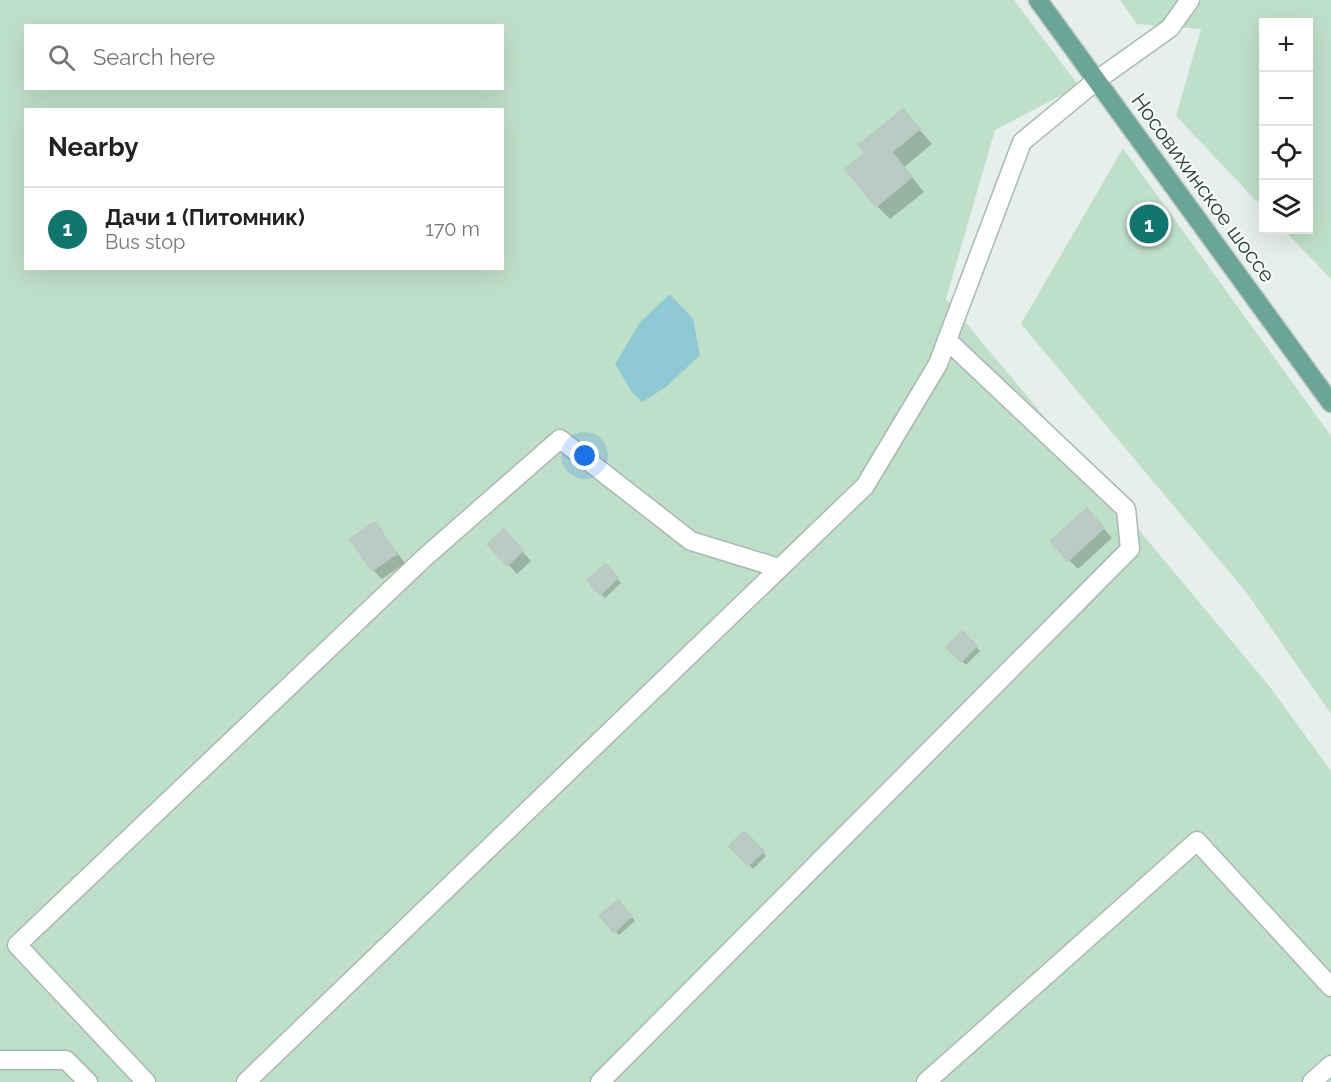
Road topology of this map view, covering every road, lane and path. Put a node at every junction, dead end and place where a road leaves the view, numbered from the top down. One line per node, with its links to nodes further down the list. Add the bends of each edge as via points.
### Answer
1 (1038, 0): 3 (main road, Носовихинское шоссе)
2 (1190, 0): 3 (street, via 1170,28)
3 (1097, 80): 4 (street, via 1022,142); 5 (main road, Носовихинское шоссе)
4 (947, 340): 6 (street, via 938,364 865,486); 13 (street, via 1126,509 1130,549)
5 (1331, 402)
6 (779, 568): 11 (street, via 691,541 560,439 424,558 17,945); 12 (street)
7 (1331, 987): 14 (street, via 1197,841)
8 (0, 1060): 10 (street, via 66,1060)
9 (1331, 1065): 15 (street)
10 (88, 1082)
11 (146, 1082)
12 (246, 1082)
13 (600, 1082)
14 (926, 1082)
15 (1311, 1082)

